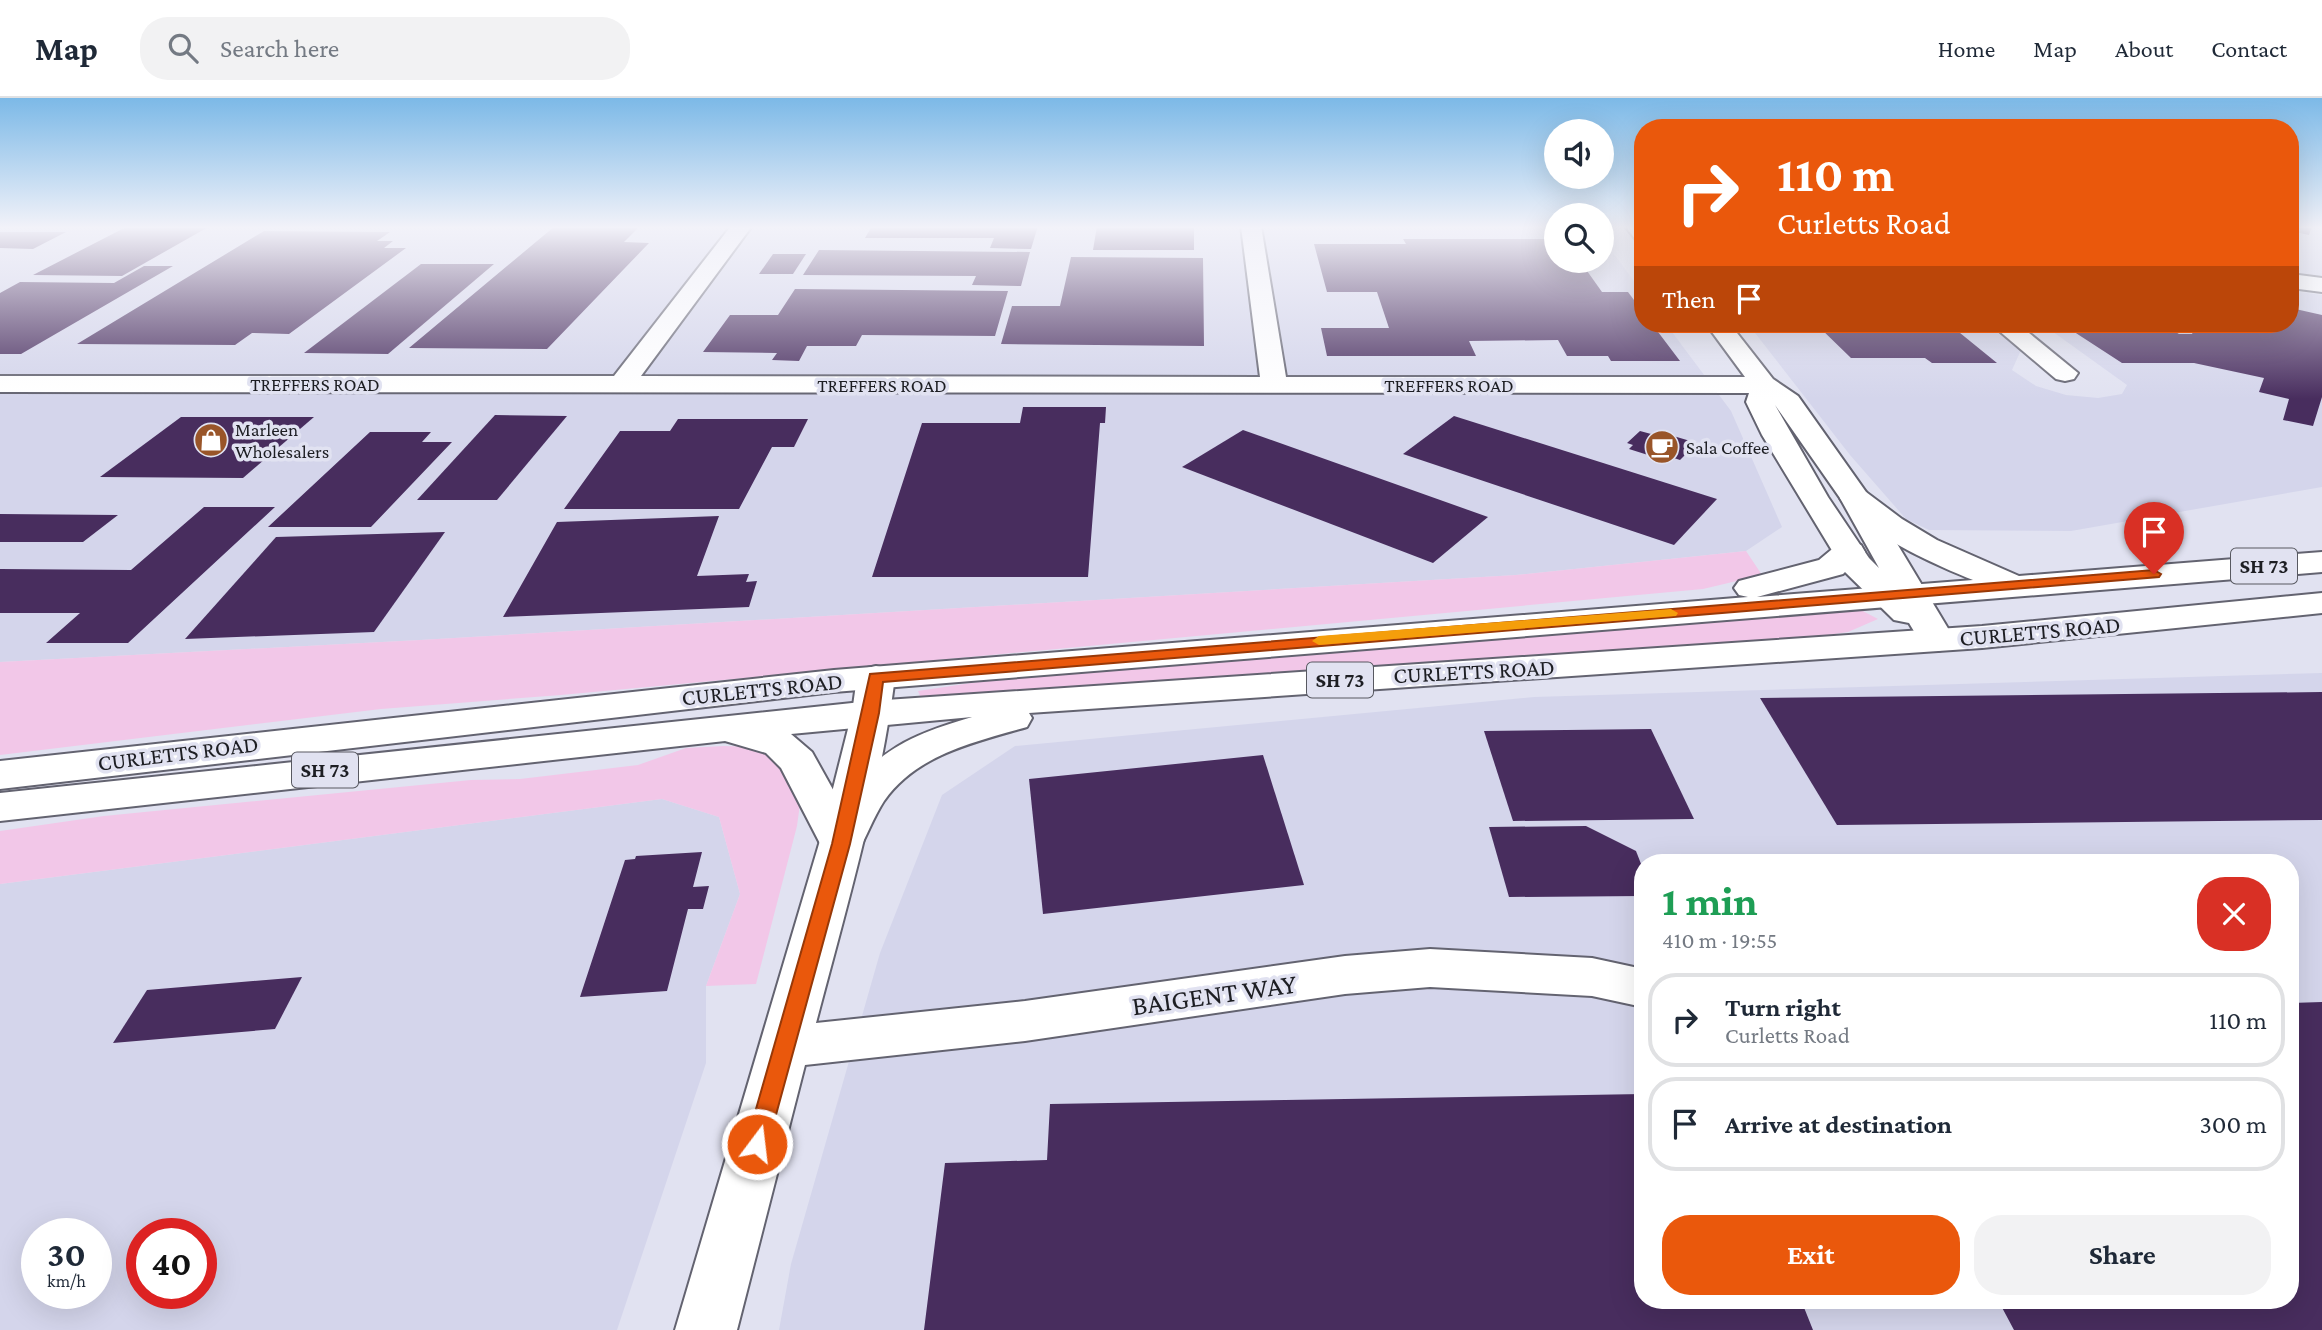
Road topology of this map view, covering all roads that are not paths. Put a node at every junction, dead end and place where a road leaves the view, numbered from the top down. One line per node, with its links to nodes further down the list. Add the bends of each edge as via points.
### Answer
1 (698, 283): 7 (main road)
2 (1259, 283): 8 (main road)
3 (1725, 333): 10 (main road)
4 (2014, 333): 5 (main road)
5 (2065, 373)
6 (0, 384): 7 (main road, TREFFERS ROAD)
7 (621, 385): 8 (main road, TREFFERS ROAD)
8 (1273, 385): 9 (main road, TREFFERS ROAD)
9 (1696, 385): 10 (main road, TREFFERS ROAD); 11 (main road, via 1744,409)
10 (1764, 385): 11 (main road, via 1760,402); 12 (main road, via 1788,402)
11 (1776, 435): 13 (main road)
12 (1855, 498): 15 (main road, via 1922,547); 16 (main road)
13 (1849, 552): 16 (main road, via 1869,579); 18 (main road, via 1816,572)
14 (2322, 562): 15 (main road, CURLETTS ROAD / SH 73)
15 (2021, 585): 16 (main road, CURLETTS ROAD / SH 73)
16 (1898, 595): 18 (main road, CURLETTS ROAD / SH 73); 19 (main road)
17 (2322, 603): 19 (main road, CURLETTS ROAD / SH 73)
18 (1644, 615): 20 (main road, CURLETTS ROAD / SH 73)
19 (1937, 640): 21 (main road, CURLETTS ROAD / SH 73)
20 (873, 695): 21 (main road, CURLETTS ROAD / SH 73); 22 (main road, CURLETTS ROAD / SH 73); 23 (main road, CURLETTS ROAD / SH 73, via 356,733); 25 (main road)
21 (1075, 698): 25 (main road, via 907,754 870,790)
22 (727, 729): 24 (main road, CURLETTS ROAD / SH 73); 25 (main road, via 780,744 798,761)
23 (0, 775)
24 (0, 807)
25 (841, 844): 27 (main road)
26 (1634, 986): 27 (main road, BAIGENT WAY, via 1592,977 1430,968 1345,975 1025,1021)
27 (784, 1045): 28 (main road)
28 (706, 1330)

